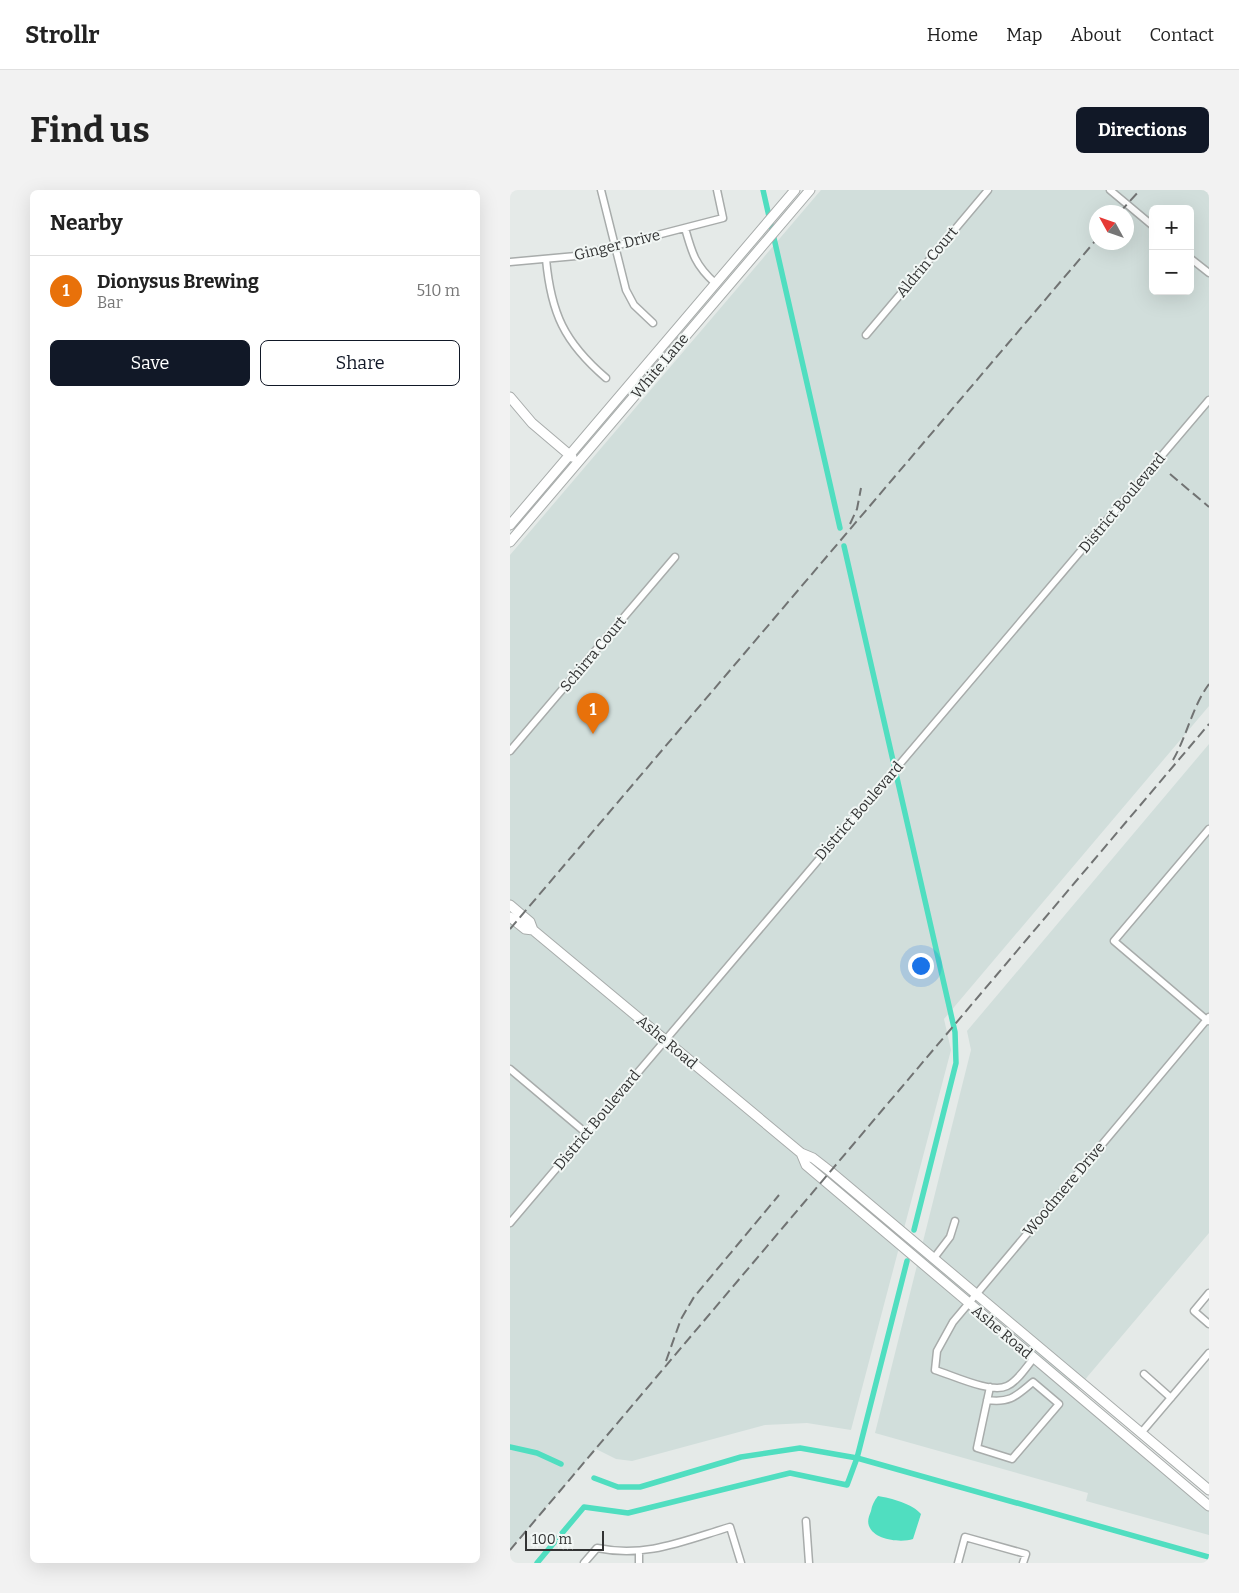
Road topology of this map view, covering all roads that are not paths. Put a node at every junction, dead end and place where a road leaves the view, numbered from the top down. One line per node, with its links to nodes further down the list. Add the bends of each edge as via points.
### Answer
1 (601, 190): 10 (street)
2 (716, 190): 9 (street, Ginger Drive, via 723,218)
3 (796, 190): 7 (street, via 798,195); 15 (street, White Lane)
4 (810, 190): 7 (street, White Lane)
5 (988, 190): 18 (street, Aldrin Court)
6 (1110, 190): 8 (street)
7 (789, 215): 17 (street, White Lane)
8 (1149, 223)
9 (685, 228): 10 (street, Ginger Drive); 15 (street, via 695,260)
10 (615, 246): 11 (street, Ginger Drive, via 576,256); 16 (street, via 630,298)
11 (546, 259): 13 (street, Ginger Drive); 19 (street, via 550,294 564,330 579,352)
12 (1194, 261): 14 (street)
13 (510, 262)
14 (1209, 273)
15 (715, 283): 17 (street, via 716,292); 22 (street, White Lane)
16 (653, 323)
17 (693, 326): 23 (street, White Lane)
18 (866, 335)
19 (606, 378)
20 (510, 397): 22 (street, via 532,423)
21 (1209, 400): 33 (street, District Boulevard)
22 (569, 455): 23 (street); 24 (street, White Lane)
23 (578, 461): 25 (street, White Lane)
24 (510, 525)
25 (510, 542)
26 (675, 557): 27 (street, Schirra Court)
27 (510, 751)
28 (1209, 829): 32 (street, via 1114,941)
29 (510, 906): 31 (street, Ashe Road, via 530,922)
30 (510, 917): 31 (street, Ashe Road, via 525,929)
31 (533, 930): 33 (street, Ashe Road)
32 (1208, 1020): 40 (street, Woodmere Drive)
33 (664, 1040): 35 (street, District Boulevard); 36 (street, Ashe Road)
34 (510, 1069): 35 (street)
35 (586, 1133): 38 (street, District Boulevard)
36 (801, 1153): 39 (street, Ashe Road, via 813,1158); 42 (street, Ashe Road, via 806,1165)
37 (955, 1221): 39 (street, via 950,1237)
38 (510, 1223)
39 (934, 1258): 40 (street, Ashe Road)
40 (976, 1293): 42 (street, Woodmere Drive); 47 (street, Ashe Road)
41 (1209, 1293): 43 (street, via 1194,1311)
42 (968, 1303): 45 (street, Ashe Road); 48 (street, Woodmere Drive, via 953,1322 938,1351 935,1370)
43 (1209, 1324)
44 (1209, 1353): 49 (street)
45 (1034, 1358): 47 (street, via 1039,1357 1067,1377); 48 (street, via 1007,1386); 51 (street, Ashe Road)
46 (1144, 1374): 49 (street)
47 (1080, 1381): 52 (street, Ashe Road)
48 (990, 1387): 50 (street)
49 (1171, 1398): 52 (street)
50 (988, 1400): 50 (street, via 977,1448 1012,1459 1059,1404 1033,1382 1012,1399)
51 (1090, 1405): 52 (street, via 1102,1410 1130,1432); 54 (street, Ashe Road)
52 (1141, 1433): 53 (street, Ashe Road)
53 (1209, 1490)
54 (1209, 1506)
55 (806, 1521): 60 (street)
56 (638, 1552): 57 (street, via 597,1548); 58 (street); 59 (street, via 730,1527)
57 (584, 1563)
58 (639, 1563)
59 (741, 1563)
60 (809, 1563)
61 (958, 1563): 62 (street, via 965,1537 1026,1554)
62 (1023, 1563)

